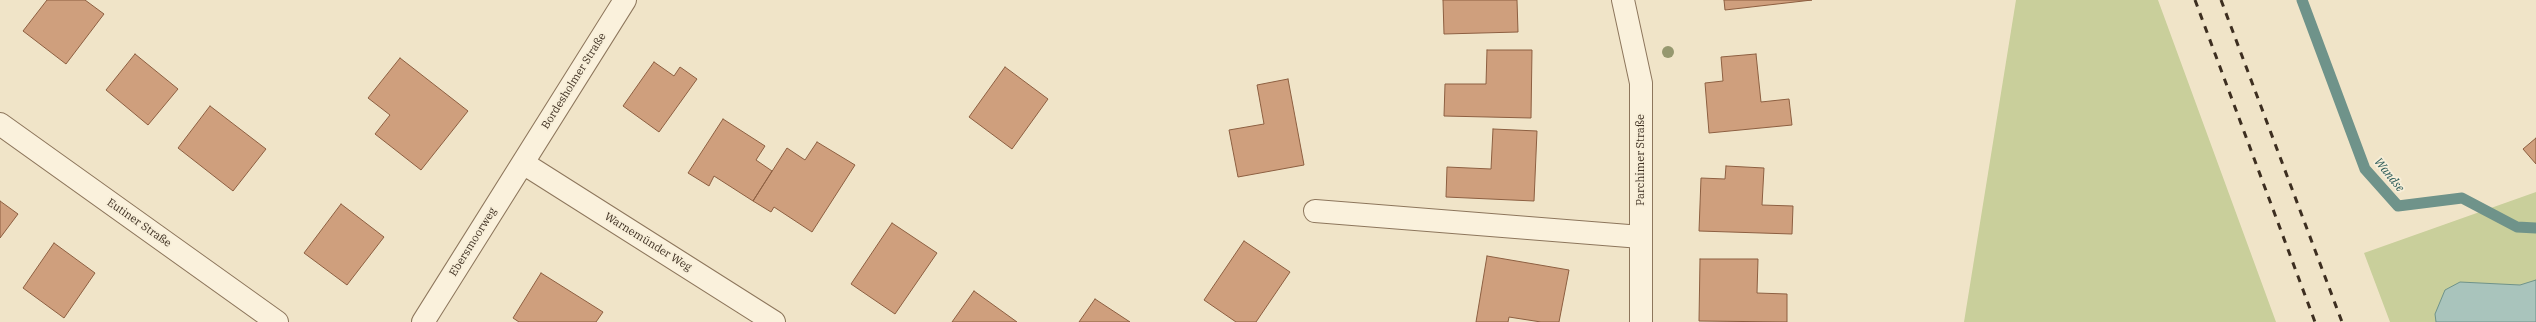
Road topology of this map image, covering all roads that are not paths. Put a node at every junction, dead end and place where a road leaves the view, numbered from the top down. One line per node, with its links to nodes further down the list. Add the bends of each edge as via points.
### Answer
1 (625, 0): 4 (street, Bordesholmer Straße)
2 (1622, 0): 6 (street, Parchimer Straße, via 1641,83)
3 (0, 124): 7 (street, Eutiner Straße)
4 (523, 163): 8 (street, Ebersmoorweg); 9 (street, Warnemünder Weg)
5 (1315, 211): 6 (street)
6 (1641, 236): 10 (street, Parchimer Straße)
7 (277, 322)
8 (423, 322)
9 (774, 322)
10 (1641, 322)

